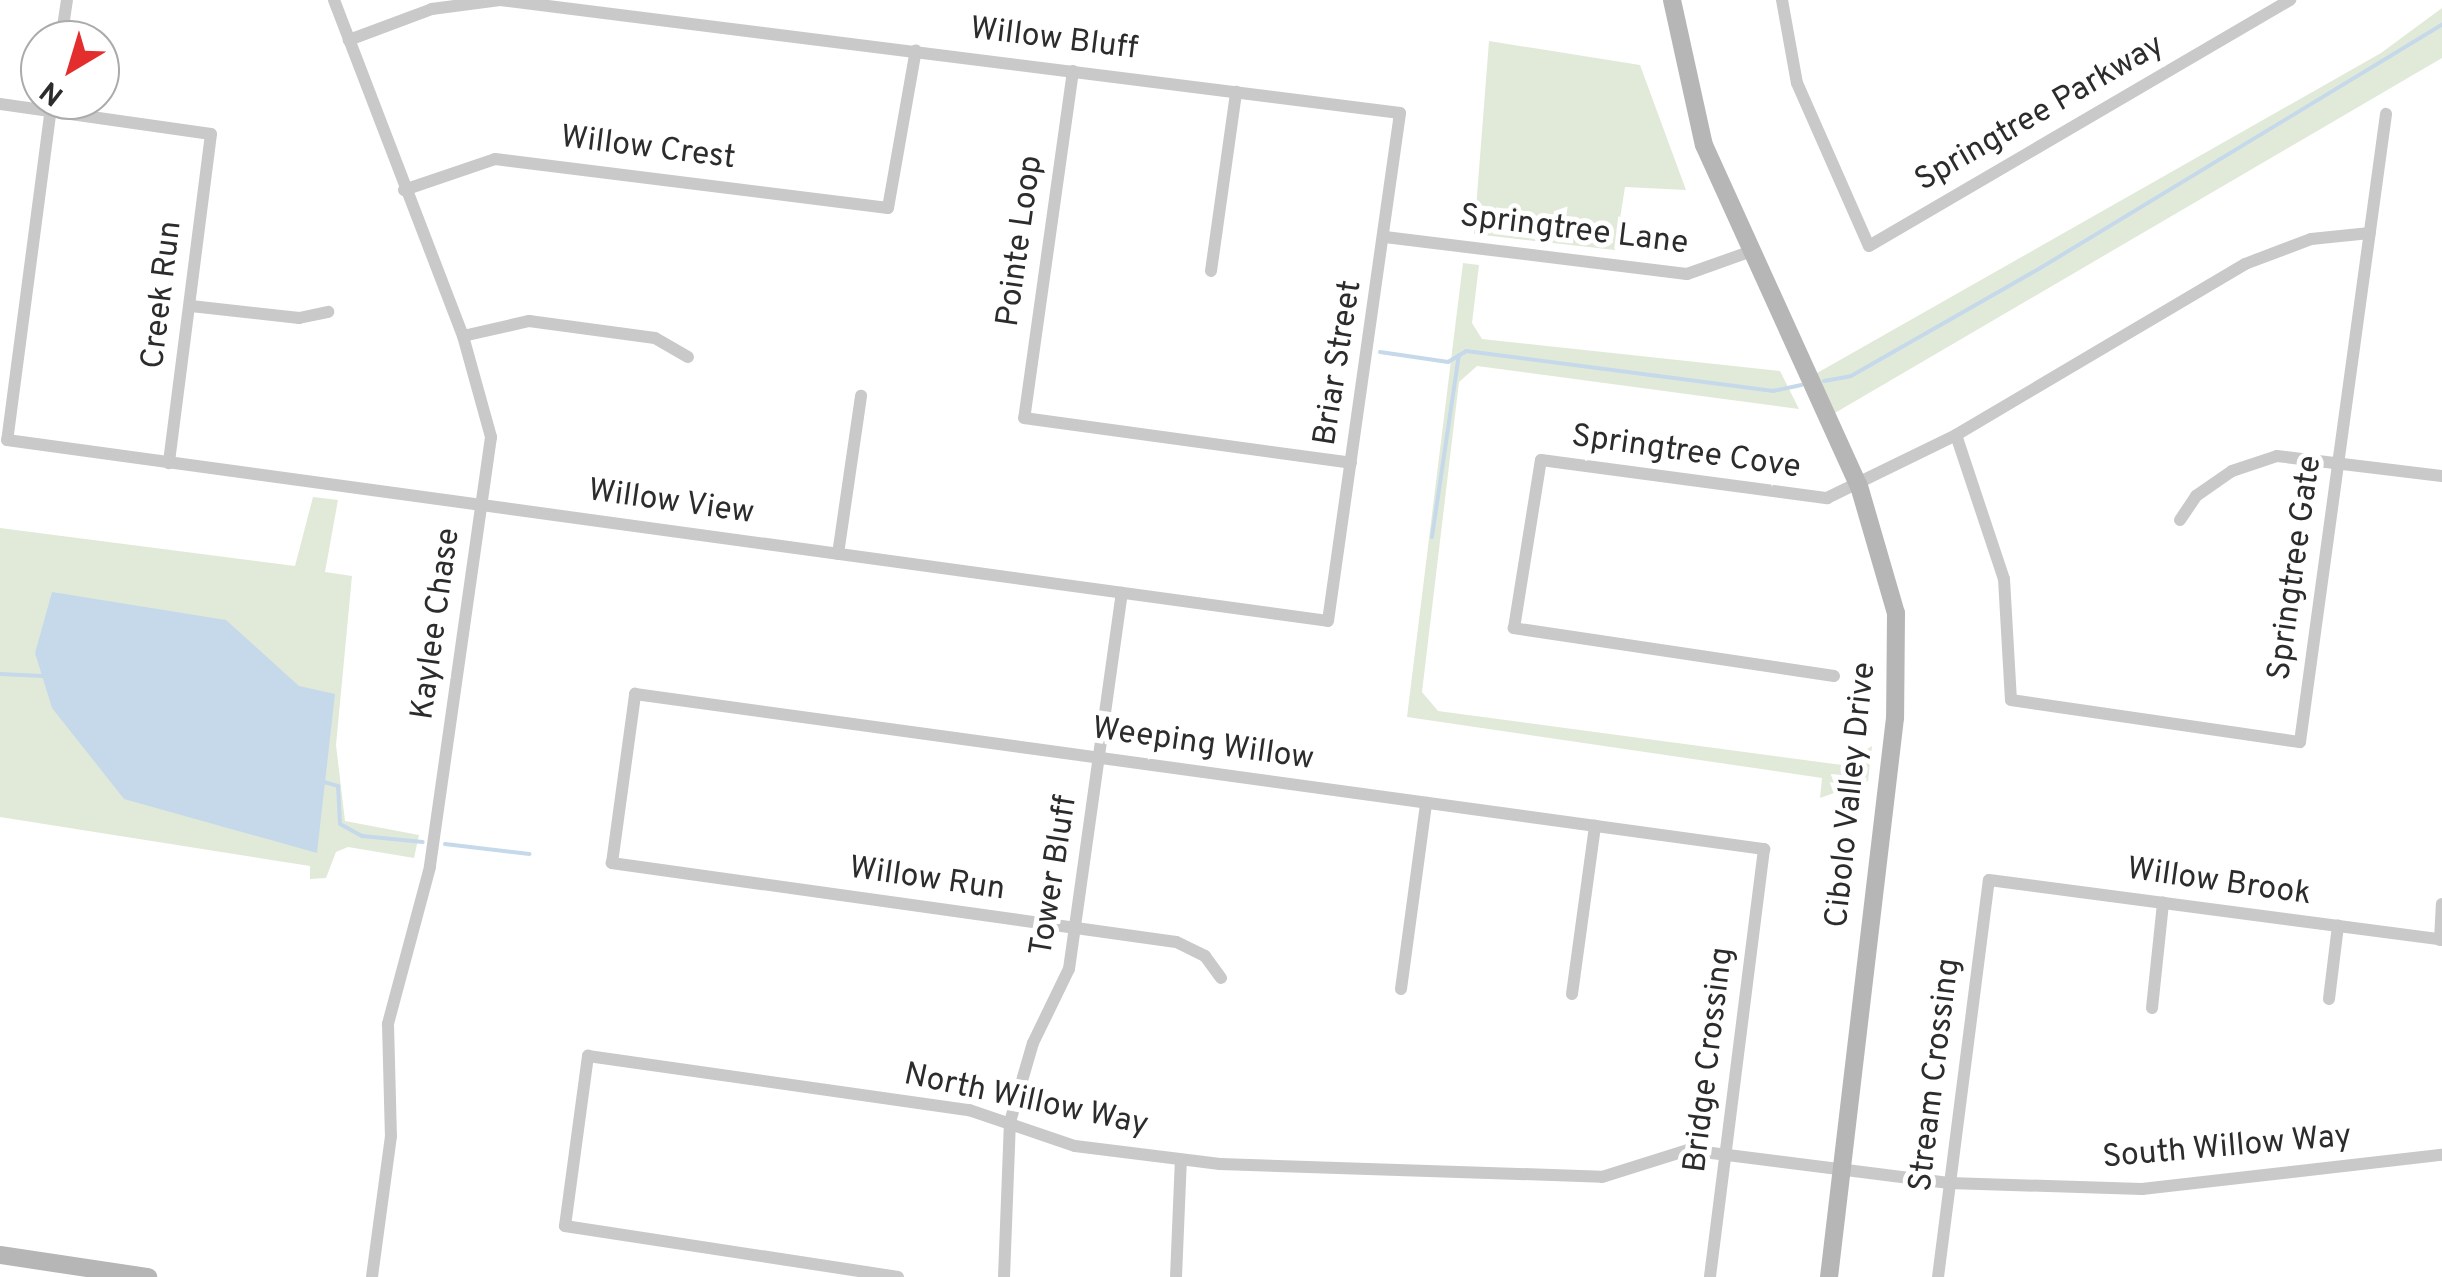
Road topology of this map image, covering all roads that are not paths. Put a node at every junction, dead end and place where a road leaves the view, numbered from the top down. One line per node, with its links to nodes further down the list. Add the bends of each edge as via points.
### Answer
1 (334, 0): 5 (street, Kaylee Chase)
2 (1672, 0): 16 (main road, Cibolo Valley Drive, via 1689,101)
3 (1782, 0): 4 (street, Springtree Parkway, via 1798,83 1869,246)
4 (2290, 0)
5 (349, 40): 6 (street, Willow Bluff, via 432,9 500,0); 13 (street, Kaylee Chase)
6 (916, 50): 7 (street, Willow Bluff); 13 (street, Willow Crest, via 888,208 495,160)
7 (1073, 71): 8 (street, Willow Bluff); 26 (street, Pointe Loop, via 1024,418)
8 (1236, 92): 9 (street, Willow Bluff); 17 (street)
9 (1400, 113): 15 (street, Briar Street)
10 (2386, 114): 14 (street, Springtree Gate)
11 (120, 118): 18 (street, Creek Run, via 211,134)
12 (49, 120): 25 (street, Willow View, via 8,440)
13 (404, 190): 20 (street, Kaylee Chase)
14 (2370, 233): 23 (street, Springtree Cove, via 2311,239 2245,264); 24 (street, Springtree Gate)
15 (1386, 237): 16 (street, Springtree Lane, via 1687,274); 26 (street, Briar Street)
16 (1752, 251): 28 (main road, Cibolo Valley Drive)
17 (1211, 271)
18 (190, 306): 19 (street, via 298,318); 25 (street, Creek Run)
19 (328, 312)
20 (463, 336): 21 (street, via 529,321 655,338); 29 (street, Kaylee Chase, via 490,418)
21 (688, 358)
22 (861, 396): 31 (street)
23 (1956, 435): 24 (street, Springtree Gate, via 2004,578 2011,700 2300,742); 28 (street, Springtree Cove)
24 (2339, 461): 27 (street); 30 (street, via 2253,460 2196,496)
25 (169, 463): 29 (street, Willow View)
26 (1351, 463): 33 (street, Briar Street)
27 (2442, 476)
28 (1860, 486): 34 (street, Springtree Cove, via 1800,499 1541,460 1514,628); 55 (main road, Cibolo Valley Drive, via 1888,574 1899,673)
29 (482, 505): 31 (street, Willow View); 59 (street, Kaylee Chase, via 430,867 388,1024 391,1136)
30 (2180, 520)
31 (838, 554): 32 (street, Willow View)
32 (1122, 592): 33 (street, Willow View); 35 (street, Tower Bluff)
33 (1328, 621)
34 (1834, 676)
35 (1101, 758): 36 (street, Weeping Willow); 39 (street, Weeping Willow, via 634,694); 44 (street, Tower Bluff)
36 (1426, 803): 37 (street, Weeping Willow); 47 (street)
37 (1595, 826): 38 (street, Weeping Willow); 48 (street)
38 (1764, 850): 52 (street, Bridge Crossing)
39 (612, 864): 44 (street, Willow Run)
40 (1989, 880): 41 (street, Willow Brook); 56 (street, Stream Crossing)
41 (2162, 903): 43 (street, Willow Brook); 50 (street)
42 (2442, 904): 45 (street)
43 (2338, 926): 45 (street, Willow Brook); 49 (street)
44 (1078, 929): 46 (street, Willow Run, via 1190,946); 51 (street, Tower Bluff)
45 (2441, 940)
46 (1221, 978)
47 (1401, 989)
48 (1572, 994)
49 (2329, 999)
50 (2152, 1008)
51 (1010, 1122): 54 (street, North Willow Way, via 1075,1146); 60 (street, North Willow Way, via 588,1056 564,1226); 61 (street, Tower Bluff)
52 (1725, 1154): 54 (street, North Willow Way, via 1674,1152 1602,1178); 55 (street, North Willow Way); 63 (street, Bridge Crossing)
53 (2442, 1156): 56 (street, South Willow Way, via 2142,1189)
54 (1181, 1160): 62 (street)
55 (1838, 1169): 56 (street, South Willow Way); 64 (main road, Cibolo Valley Drive)
56 (1949, 1182): 65 (street, Stream Crossing)
57 (0, 1255): 58 (main road)
58 (148, 1277)
59 (372, 1277)
60 (898, 1277)
61 (1004, 1277)
62 (1176, 1277)
63 (1710, 1277)
64 (1829, 1277)
65 (1938, 1277)

